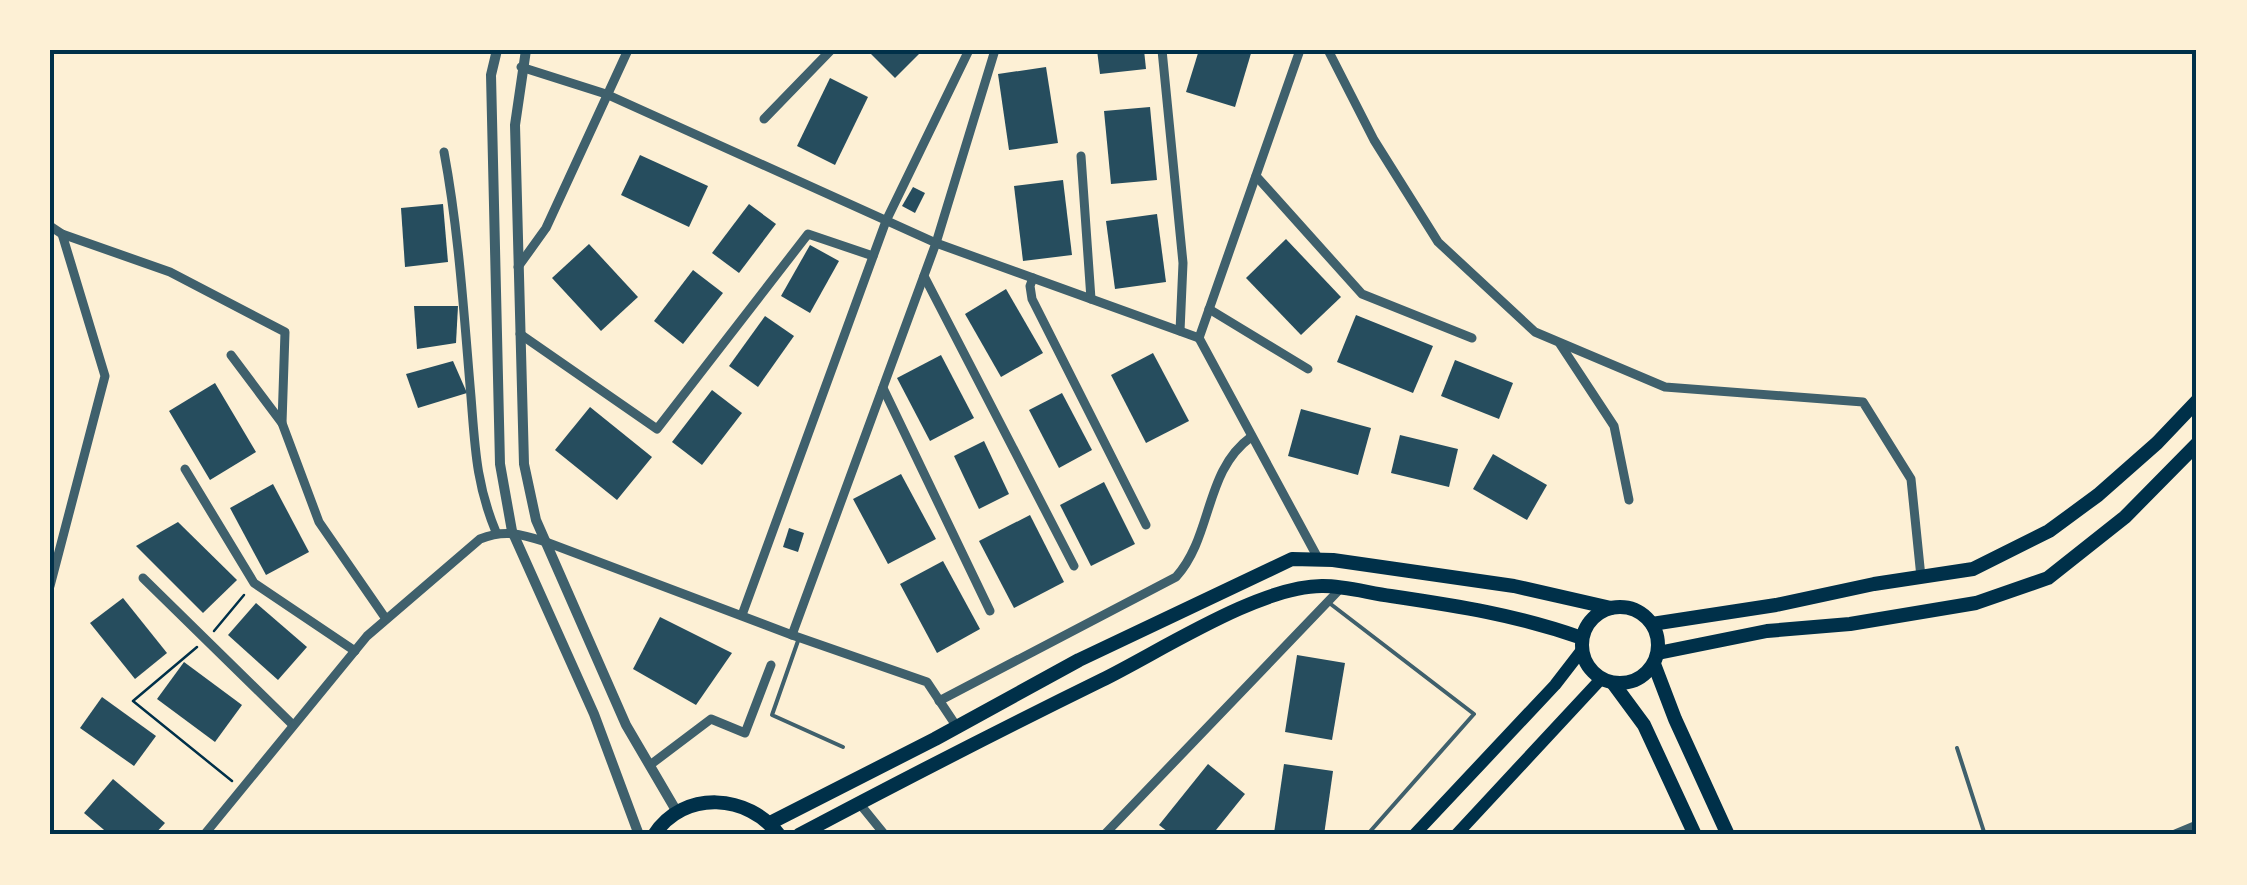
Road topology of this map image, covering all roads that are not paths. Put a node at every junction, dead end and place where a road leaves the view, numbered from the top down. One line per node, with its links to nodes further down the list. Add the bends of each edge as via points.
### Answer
1 (497, 50): 41 (street, via 491,75 500,464)
2 (526, 50): 10 (street)
3 (628, 50): 11 (street)
4 (831, 50): 12 (street)
5 (970, 50): 16 (street)
6 (995, 50): 19 (street)
7 (1162, 50): 26 (street, via 1182,263)
8 (1300, 50): 15 (street)
9 (1328, 50): 30 (street, via 1438,242 1536,332)
10 (522, 67): 11 (street); 21 (street, via 515,125)
11 (606, 94): 16 (street); 21 (street, via 546,228)
12 (764, 119)
13 (444, 152): 42 (street, via 474,454)
14 (1081, 156): 24 (street)
15 (1256, 176): 25 (street); 29 (street, via 1362,294)
16 (886, 221): 19 (street); 20 (street)
17 (50, 226): 18 (street)
18 (62, 234): 35 (street, via 170,272 285,332); 48 (street, via 105,376)
19 (936, 243): 22 (street); 23 (street)
20 (873, 256): 27 (street, via 808,234 657,429); 53 (street)
21 (518, 266): 27 (street)
22 (924, 276): 33 (street); 45 (street)
23 (1033, 278): 24 (street); 40 (street, via 1032,299)
24 (1091, 299): 26 (street)
25 (1210, 309): 28 (street); 32 (street)
26 (1180, 331): 28 (street)
27 (520, 334): 43 (street, via 524,464)
28 (1199, 338): 36 (street)
29 (1472, 338)
30 (1559, 342): 39 (street, via 1614,426); 46 (street, via 1665,387 1862,402 1911,479)
31 (231, 355): 35 (street)
32 (1308, 369)
33 (883, 388): 52 (street); 56 (street)
34 (2197, 400): 46 (main road, via 2098,496 2049,531 1973,569)
35 (282, 423): 54 (street, via 319,522)
36 (1251, 437): 44 (street); 62 (street, via 1222,467 1194,551 1176,578)
37 (2197, 444): 59 (main road, via 2125,517 2048,578 1976,604 1767,630)
38 (185, 469): 58 (street, via 254,584)
39 (1629, 500)
40 (1146, 524)
41 (512, 531): 42 (street); 43 (street); 73 (street, via 594,714)
42 (496, 532): 54 (street)
43 (546, 542): 53 (street); 67 (street)
44 (1319, 560): 51 (main road, via 1514,586); 64 (main road, via 1292,559)
45 (1074, 566)
46 (1920, 577): 55 (main road)
47 (143, 578): 63 (street)
48 (50, 586)
49 (1341, 588): 50 (street); 57 (main road, via 1528,619); 68 (main road, via 1285,591 1216,620)
50 (1328, 602): 77 (street); 78 (lane, via 1474,714)
51 (1611, 608): 55 (main road, via 1634,610); 57 (main road, via 1592,619)
52 (990, 611)
53 (742, 616): 56 (street)
54 (386, 620): 58 (street)
55 (1652, 624): 59 (main road)
56 (796, 636): 62 (street, via 927,682); 65 (lane, via 772,715)
57 (1582, 644): 61 (main road, via 1585,662); 79 (main road, via 1555,685)
58 (354, 651): 63 (street)
59 (1656, 658): 61 (main road, via 1636,680); 82 (main road, via 1674,719)
60 (771, 665): 67 (street, via 746,733 711,719)
61 (1607, 681): 80 (main road); 81 (main road, via 1644,726)
62 (939, 701): 64 (street)
63 (294, 725): 72 (street)
64 (956, 727): 71 (main road)
65 (844, 747)
66 (1957, 748): 83 (lane)
67 (650, 765): 69 (street)
68 (859, 804): 75 (main road); 76 (street)
69 (677, 812): 71 (main road, via 726,802 750,808); 74 (main road)
70 (2197, 825): 84 (street)
71 (775, 829)
72 (204, 835)
73 (639, 835)
74 (654, 835)
75 (799, 835)
76 (885, 835)
77 (1104, 835)
78 (1367, 835)
79 (1414, 835)
80 (1456, 835)
81 (1694, 835)
82 (1728, 835)
83 (1985, 835)
84 (2173, 835)

